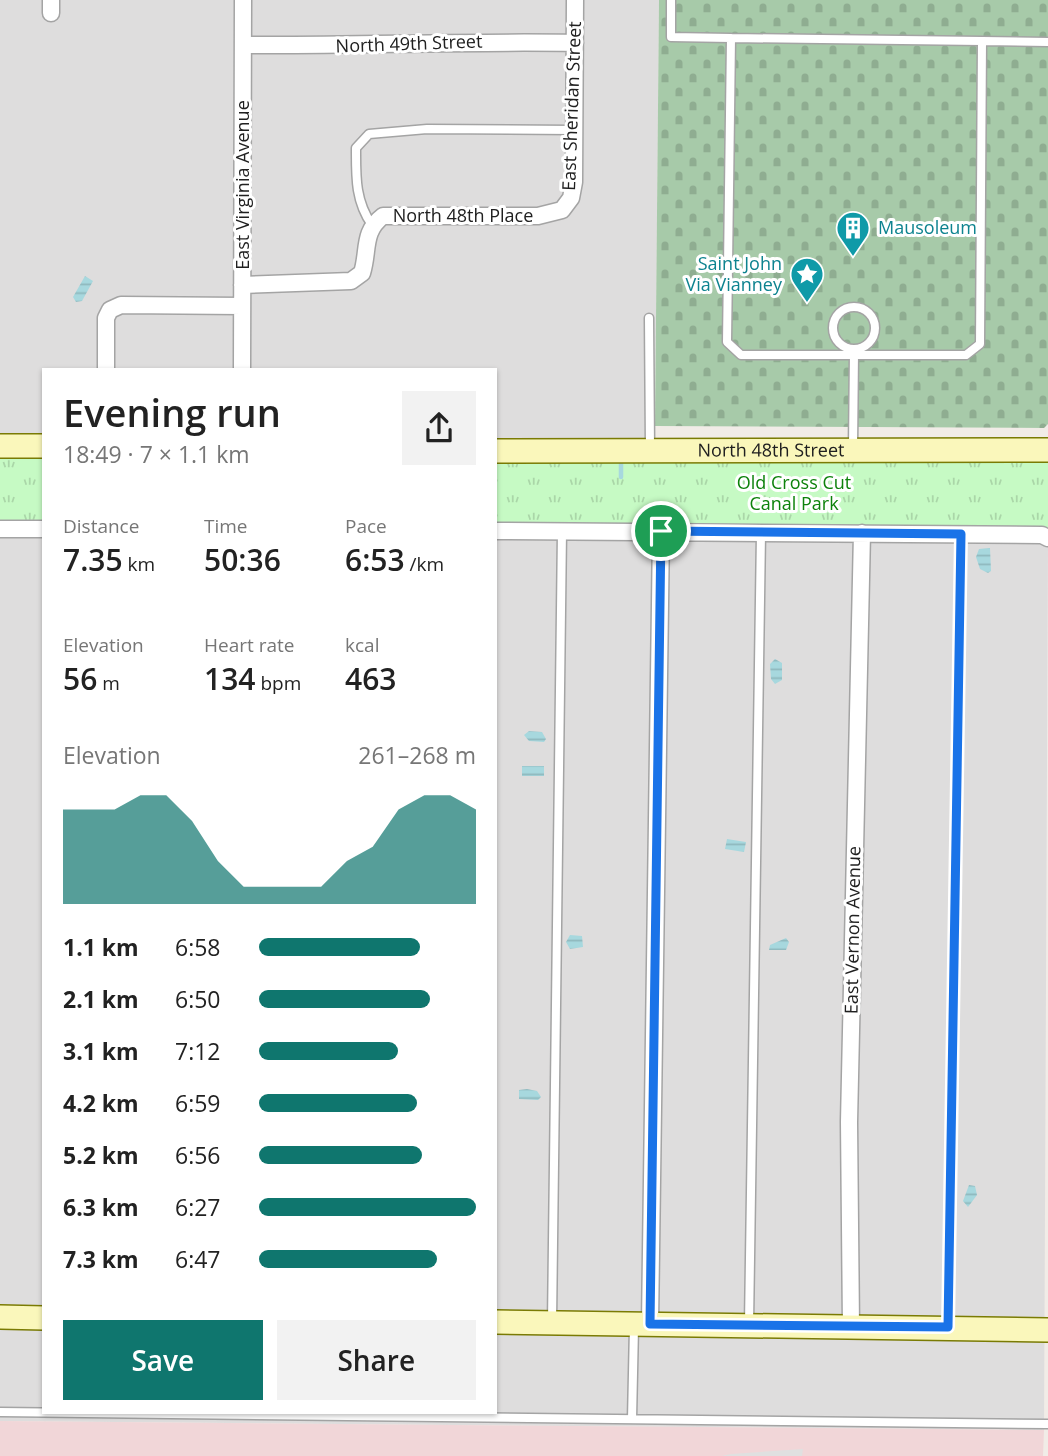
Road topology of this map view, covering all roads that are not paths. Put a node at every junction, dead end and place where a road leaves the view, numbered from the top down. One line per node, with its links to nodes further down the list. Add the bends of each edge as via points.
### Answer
1 (243, 0): 8 (street, East Virginia Avenue)
2 (575, 0): 7 (street, East Sheridan Street)
3 (671, 0): 4 (lane, via 671,37)
4 (731, 38): 5 (lane); 15 (lane, via 727,342 741,355)
5 (982, 41): 6 (lane); 15 (lane, via 980,344 966,355)
6 (1048, 42)
7 (575, 43): 8 (street, North 49th Street); 9 (street, East Sheridan Street)
8 (243, 45): 12 (street, East Virginia Avenue)
9 (574, 130): 10 (street, East Sheridan Street, via 574,183); 11 (lane, via 427,129 369,134 356,148 357,187 362,210)
10 (562, 210): 11 (street, North 48th Place, via 538,216 398,214 383,216)
11 (372, 225): 12 (street, North 48th Place, via 362,273 351,282)
12 (242, 285): 13 (street, East Virginia Avenue)
13 (242, 306): 16 (street, via 121,305 110,310); 17 (street, East Virginia Avenue)
14 (649, 318): 23 (lane)
15 (854, 352): 15 (lane, via 875,332 873,318 856,307 843,310 834,327 837,340); 22 (lane)
16 (106, 368)
17 (242, 368)
18 (0, 446): 19 (street)
19 (42, 446)
20 (1048, 450): 22 (street, North 48th Street)
21 (497, 451): 23 (street, North 48th Street)
22 (853, 451): 23 (street, North 48th Street)
23 (650, 452)
24 (0, 529): 25 (street)
25 (42, 529)
26 (497, 531): 27 (street)
27 (562, 531): 28 (street); 36 (lane)
28 (661, 531): 29 (street); 37 (street)
29 (761, 533): 30 (street); 38 (lane)
30 (862, 533): 31 (street); 39 (street, East Vernon Avenue, via 849,1122)
31 (961, 534): 32 (street); 40 (lane)
32 (1048, 538)
33 (0, 1317): 34 (street)
34 (42, 1318)
35 (497, 1322): 36 (street)
36 (552, 1323): 37 (street)
37 (642, 1325): 38 (street); 45 (lane)
38 (749, 1325): 39 (street)
39 (851, 1327): 40 (street)
40 (948, 1327): 41 (street)
41 (1048, 1330)
42 (0, 1412): 43 (lane)
43 (42, 1412)
44 (375, 1414): 45 (lane)
45 (632, 1419): 46 (lane)
46 (1048, 1424)

